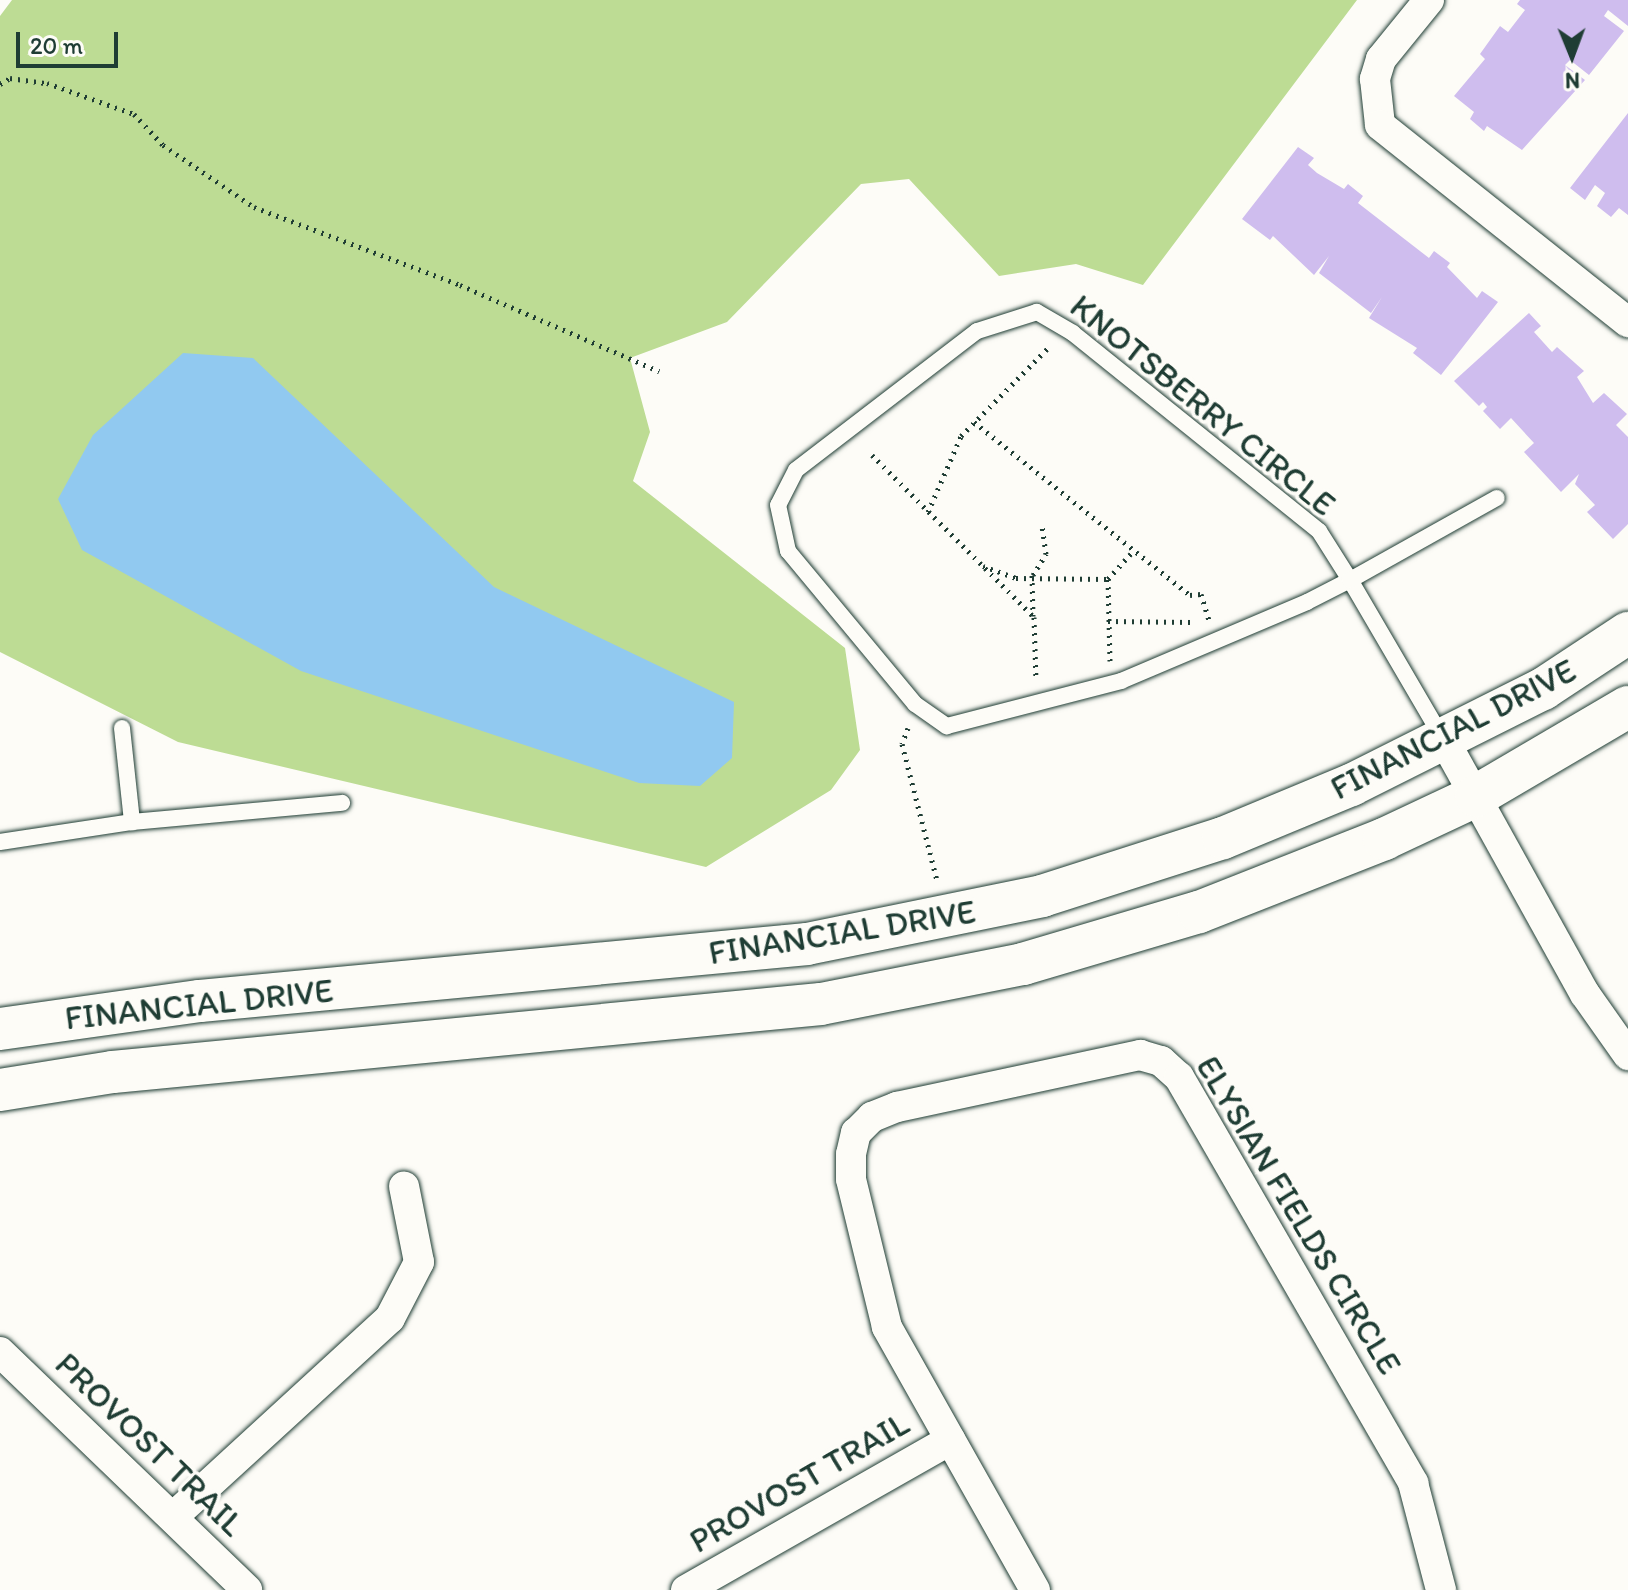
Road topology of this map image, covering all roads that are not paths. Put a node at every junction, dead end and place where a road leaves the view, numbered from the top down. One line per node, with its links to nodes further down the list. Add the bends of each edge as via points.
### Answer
1 (1429, 0): 2 (street, via 1381,59 1375,79 1380,125)
2 (1628, 322)
3 (1497, 498): 4 (lane, KNOTSBERRY CIRCLE)
4 (1350, 580): 4 (lane, KNOTSBERRY CIRCLE, via 1121,681 947,726 915,704 788,551 778,505 796,470 977,331 1037,312 1066,329 1288,503 1319,531); 8 (lane, KNOTSBERRY CIRCLE)
5 (1628, 633): 8 (street, FINANCIAL DRIVE, via 1543,689)
6 (1628, 707): 9 (street, FINANCIAL DRIVE)
7 (122, 728): 11 (lane)
8 (1444, 740): 9 (street); 13 (street, FINANCIAL DRIVE, via 1351,785 1137,868 878,933 721,954 200,1001)
9 (1476, 796): 14 (street, via 1585,994); 15 (street, FINANCIAL DRIVE, via 1288,880 1199,912 1068,953 888,994 734,1015 113,1072)
10 (342, 803): 11 (lane)
11 (132, 822): 12 (lane)
12 (0, 842)
13 (0, 1029)
14 (1628, 1055)
15 (0, 1090)
16 (404, 1186): 19 (street, via 419,1262 390,1318)
17 (0, 1352): 19 (street, PROVOST TRAIL)
18 (950, 1440): 21 (street, PROVOST TRAIL); 22 (street, ELYSIAN FIELDS CIRCLE); 23 (street, ELYSIAN FIELDS CIRCLE, via 887,1327 878,1300 851,1179 856,1133 872,1117 897,1107 1110,1060 1140,1055 1161,1061 1179,1077 1413,1483)
19 (173, 1517): 20 (street, PROVOST TRAIL)
20 (247, 1590)
21 (686, 1590)
22 (1035, 1590)
23 (1441, 1590)

